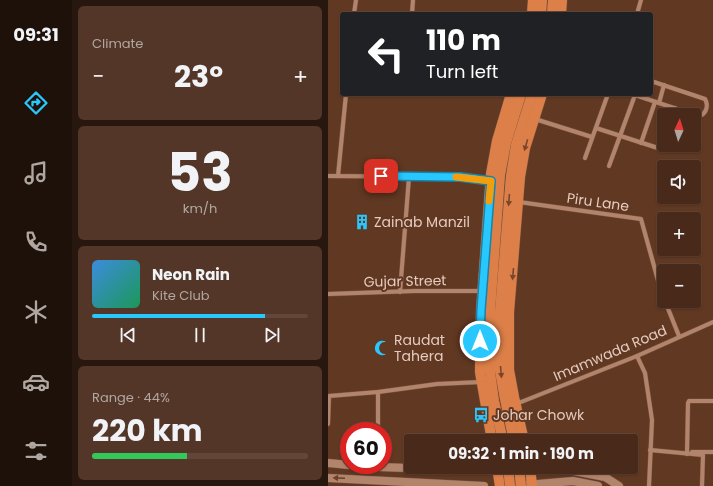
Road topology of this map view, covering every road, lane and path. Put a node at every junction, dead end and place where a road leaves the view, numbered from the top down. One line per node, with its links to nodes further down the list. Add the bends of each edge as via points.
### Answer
1 (356, 0): 8 (street)
2 (413, 0): 9 (street)
3 (533, 0): 10 (main road)
4 (542, 0): 11 (main road)
5 (553, 0): 12 (main road)
6 (562, 0): 13 (main road)
7 (641, 0): 14 (street)
8 (354, 12)
9 (412, 12)
10 (532, 12)
11 (541, 12)
12 (552, 12)
13 (561, 12)
14 (637, 12)
15 (653, 82): 16 (street)
16 (664, 85): 25 (street); 27 (street, via 705,99 707,102)
17 (346, 96): 37 (street)
18 (510, 96): 39 (main road, via 497,141)
19 (520, 96): 57 (main road, via 506,143 500,175 490,311 490,372)
20 (531, 96): 58 (main road, one-way to 58, via 516,145 511,176 500,311 500,371)
21 (541, 96): 28 (main road)
22 (607, 96): 29 (street)
23 (633, 96): 30 (street)
24 (640, 96): 25 (street)
25 (657, 102): 26 (street); 32 (street)
26 (675, 108)
27 (701, 116)
28 (534, 119): 31 (street); 40 (main road, one-way to 40, via 525,148)
29 (596, 128): 30 (street); 31 (street)
30 (620, 136): 32 (street); 35 (street)
31 (592, 137): 34 (street)
32 (641, 143): 33 (street)
33 (657, 148)
34 (585, 158)
35 (608, 166)
36 (328, 176): 37 (street)
37 (338, 176): 38 (street)
38 (409, 177): 39 (street, via 460,177); 43 (street)
39 (491, 181): 42 (main road)
40 (519, 202): 41 (street, Piru Lane, via 641,219); 53 (main road, one-way to 53, via 509,312 509,370)
41 (657, 277)
42 (482, 291): 43 (street, Gujar Street); 49 (main road)
43 (400, 292): 44 (street, Gujar Street)
44 (328, 294)
45 (669, 308): 47 (street)
46 (713, 322): 47 (street, Imamwada Road)
47 (679, 336): 48 (street, Imamwada Road)
48 (637, 356): 53 (street, Imamwada Road); 60 (street, via 645,373 652,420)
49 (482, 382): 50 (street, via 437,384); 56 (main road)
50 (378, 392): 51 (street); 54 (street)
51 (329, 396): 55 (street)
52 (713, 401): 62 (street, via 688,403)
53 (515, 404): 59 (main road)
54 (378, 422)
55 (328, 424)
56 (491, 434)
57 (501, 434)
58 (512, 434)
59 (522, 434)
60 (650, 450): 62 (street); 83 (street)
61 (713, 452): 62 (street)
62 (687, 453): 84 (street, via 703,455)
63 (328, 463): 64 (main road)
64 (340, 464)
65 (392, 467): 66 (main road)
66 (404, 467)
67 (462, 474): 74 (main road)
68 (498, 474): 77 (main road)
69 (509, 474): 78 (main road, bridge)
70 (520, 474): 80 (main road, bridge)
71 (531, 474): 75 (main road)
72 (590, 474): 82 (main road, via 605,477)
73 (328, 478): 74 (main road, one-way to 73)
74 (462, 484): 76 (main road)
75 (532, 485): 79 (main road); 81 (main road, via 573,481)
76 (484, 486)
77 (500, 486)
78 (510, 486)
79 (515, 486)
80 (521, 486)
81 (598, 486)
82 (619, 486)
83 (649, 486)
84 (702, 486)

